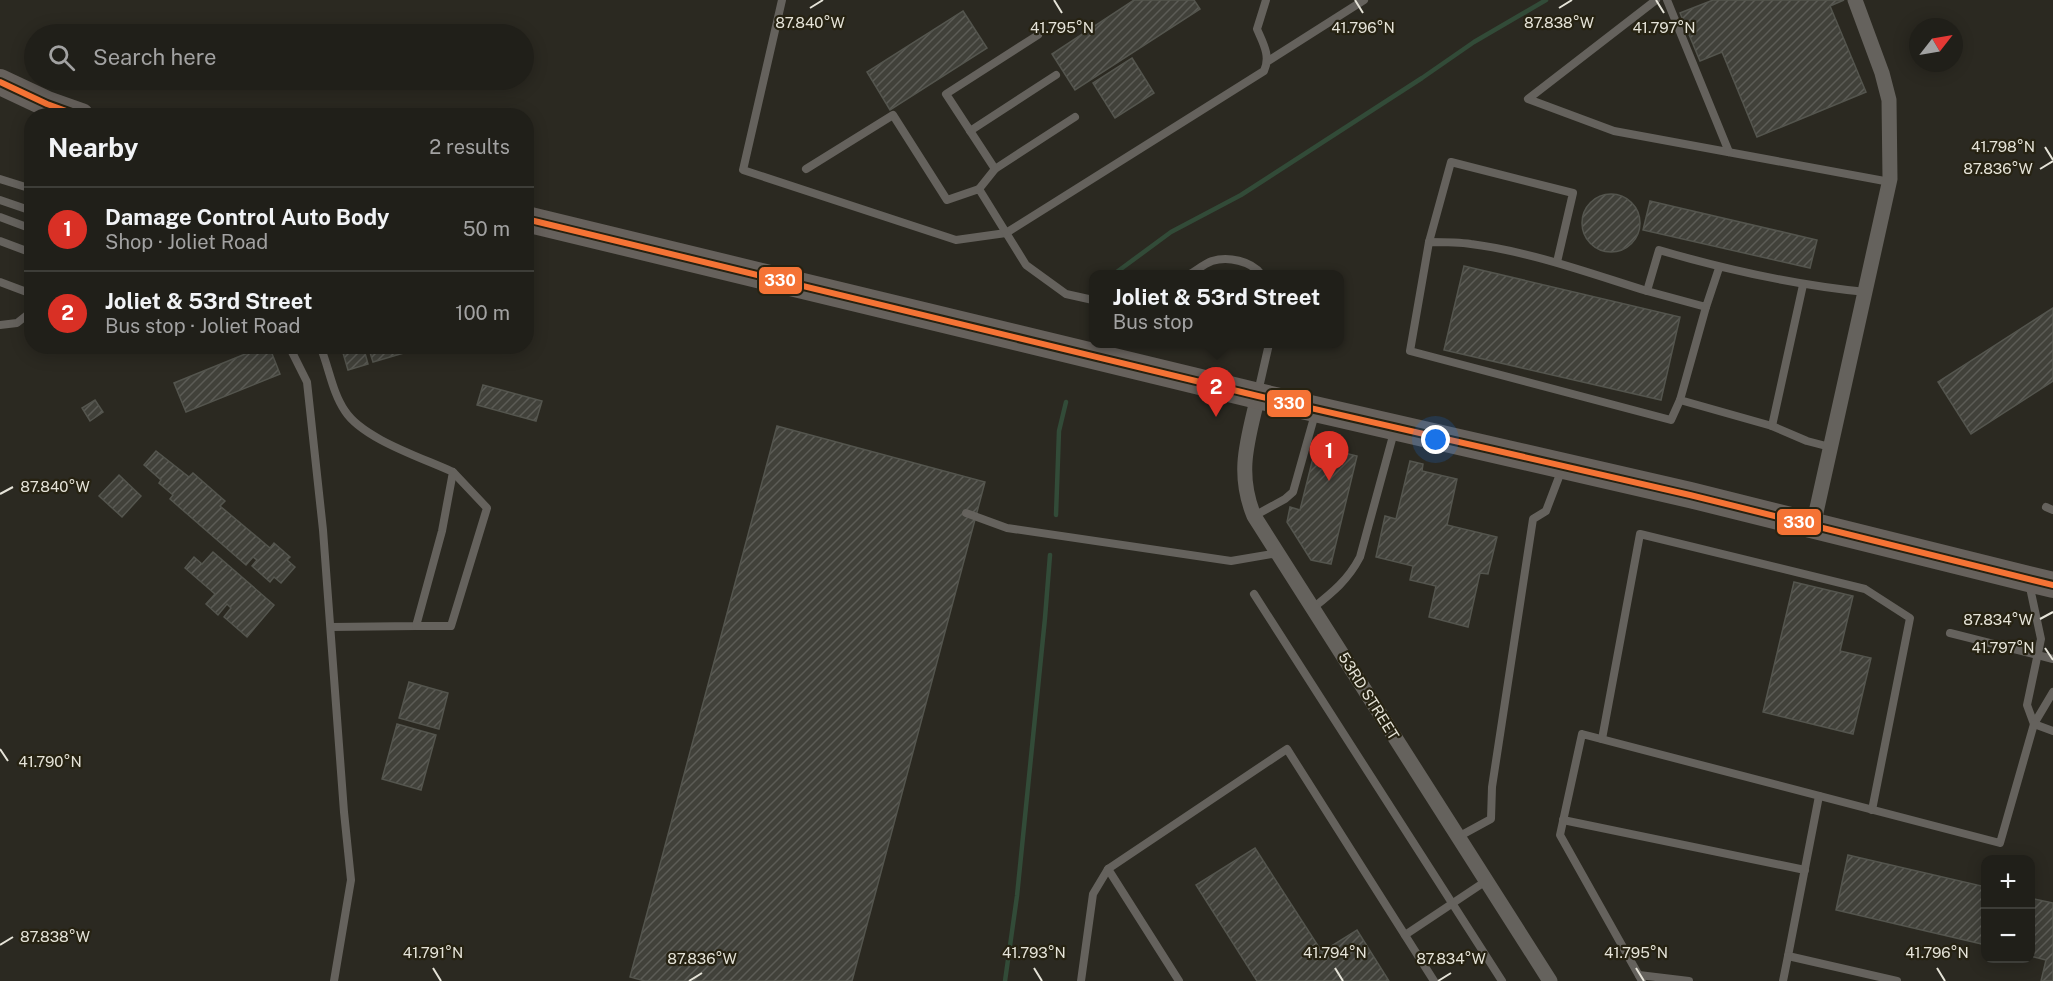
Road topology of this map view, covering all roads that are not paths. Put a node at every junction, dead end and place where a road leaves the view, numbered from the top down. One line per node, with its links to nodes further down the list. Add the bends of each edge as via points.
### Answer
1 (782, 0): 26 (lane, via 743,170 956,240)
2 (1266, 0): 8 (lane, via 1257,28)
3 (1364, 0): 8 (lane)
4 (1656, 0): 14 (lane, via 1528,99 1614,131)
5 (1667, 0): 14 (lane)
6 (1855, 0): 18 (street, via 1889,100)
7 (1038, 35): 13 (lane, via 946,94)
8 (1268, 62): 26 (lane, via 1264,71)
9 (1056, 75): 13 (lane)
10 (0, 81): 11 (main road)
11 (58, 108)
12 (1075, 117): 16 (lane)
13 (970, 131): 16 (lane)
14 (1729, 152): 18 (lane)
15 (806, 169): 20 (lane, via 893,115 947,200)
16 (995, 169): 20 (lane)
17 (0, 179): 19 (lane)
18 (1890, 182): 38 (street)
19 (24, 186)
20 (979, 189): 26 (lane)
21 (0, 200): 22 (lane)
22 (24, 208)
23 (0, 217): 25 (lane)
24 (534, 221): 46 (main road)
25 (24, 226)
26 (1006, 233): 39 (lane, via 1026,265 1066,294)
27 (0, 241): 29 (lane)
28 (1430, 242): 30 (lane, via 1469,243); 30 (lane, via 1451,162 1573,193); 47 (lane, via 1410,351 1671,420)
29 (24, 250)
30 (1557, 262): 37 (lane)
31 (1719, 268): 35 (lane); 37 (lane, via 1659,250); 40 (lane)
32 (1197, 270): 33 (lane, via 1212,261 1234,259)
33 (1258, 270)
34 (0, 282): 36 (lane)
35 (1803, 285): 38 (lane); 49 (lane)
36 (24, 291)
37 (1647, 291): 40 (lane)
38 (1866, 292): 51 (street)
39 (1089, 299)
40 (1706, 307): 47 (lane)
41 (24, 317): 42 (lane, via 17,323)
42 (0, 325)
43 (1268, 348): 46 (lane)
44 (293, 354): 62 (lane, via 307,382)
45 (323, 354): 53 (lane, via 345,412 368,434)
46 (1258, 396): 48 (main road); 55 (street, 53RD STREET, via 1244,461 1248,500)
47 (1680, 400): 49 (lane)
48 (1317, 409): 50 (main road); 55 (lane, via 1293,492)
49 (1772, 426): 51 (lane)
50 (1396, 428): 52 (main road); 61 (lane, via 1359,557 1341,586)
51 (1830, 447): 56 (street)
52 (1563, 467): 56 (main road); 74 (lane, via 1546,511 1533,519 1491,788 1491,819)
53 (453, 472): 63 (lane); 63 (lane, via 487,508 451,626)
54 (966, 513): 57 (lane, via 1007,528 1231,561)
55 (1254, 516): 57 (street, 53RD STREET)
56 (1813, 525): 58 (main road)
57 (1278, 553): 61 (street, 53RD STREET)
58 (2028, 579): 59 (main road); 65 (lane, via 2041,639)
59 (2053, 585)
60 (1254, 594): 78 (lane)
61 (1313, 608): 74 (street, 53RD STREET)
62 (331, 627): 63 (lane); 82 (lane, via 351,880)
63 (416, 627)
64 (1950, 633): 65 (lane)
65 (2038, 654): 66 (lane); 68 (lane, via 2027,705)
66 (2053, 659)
67 (2053, 692): 68 (lane)
68 (2034, 724): 69 (lane); 72 (lane, via 2000,843)
69 (2053, 731)
70 (1602, 739): 71 (lane); 72 (lane, via 1640,534 1865,589 1910,618); 73 (lane, via 1582,734)
71 (1819, 796): 72 (lane); 76 (lane)
72 (1872, 810)
73 (1563, 820): 76 (lane); 81 (lane, via 1560,835)
74 (1458, 837): 77 (street, 53RD STREET)
75 (1108, 869): 79 (lane, via 1287,749); 83 (lane, via 1093,894); 84 (lane)
76 (1805, 870): 80 (lane)
77 (1486, 881): 78 (lane); 87 (street, 53RD STREET)
78 (1453, 903): 79 (lane); 86 (lane)
79 (1405, 935): 85 (lane)
80 (1788, 956): 89 (lane); 90 (lane)
81 (1641, 978): 88 (lane)
82 (334, 981)
83 (1081, 981)
84 (1179, 981)
85 (1434, 981)
86 (1502, 981)
87 (1550, 981)
88 (1689, 981)
89 (1783, 981)
90 (1897, 981)

